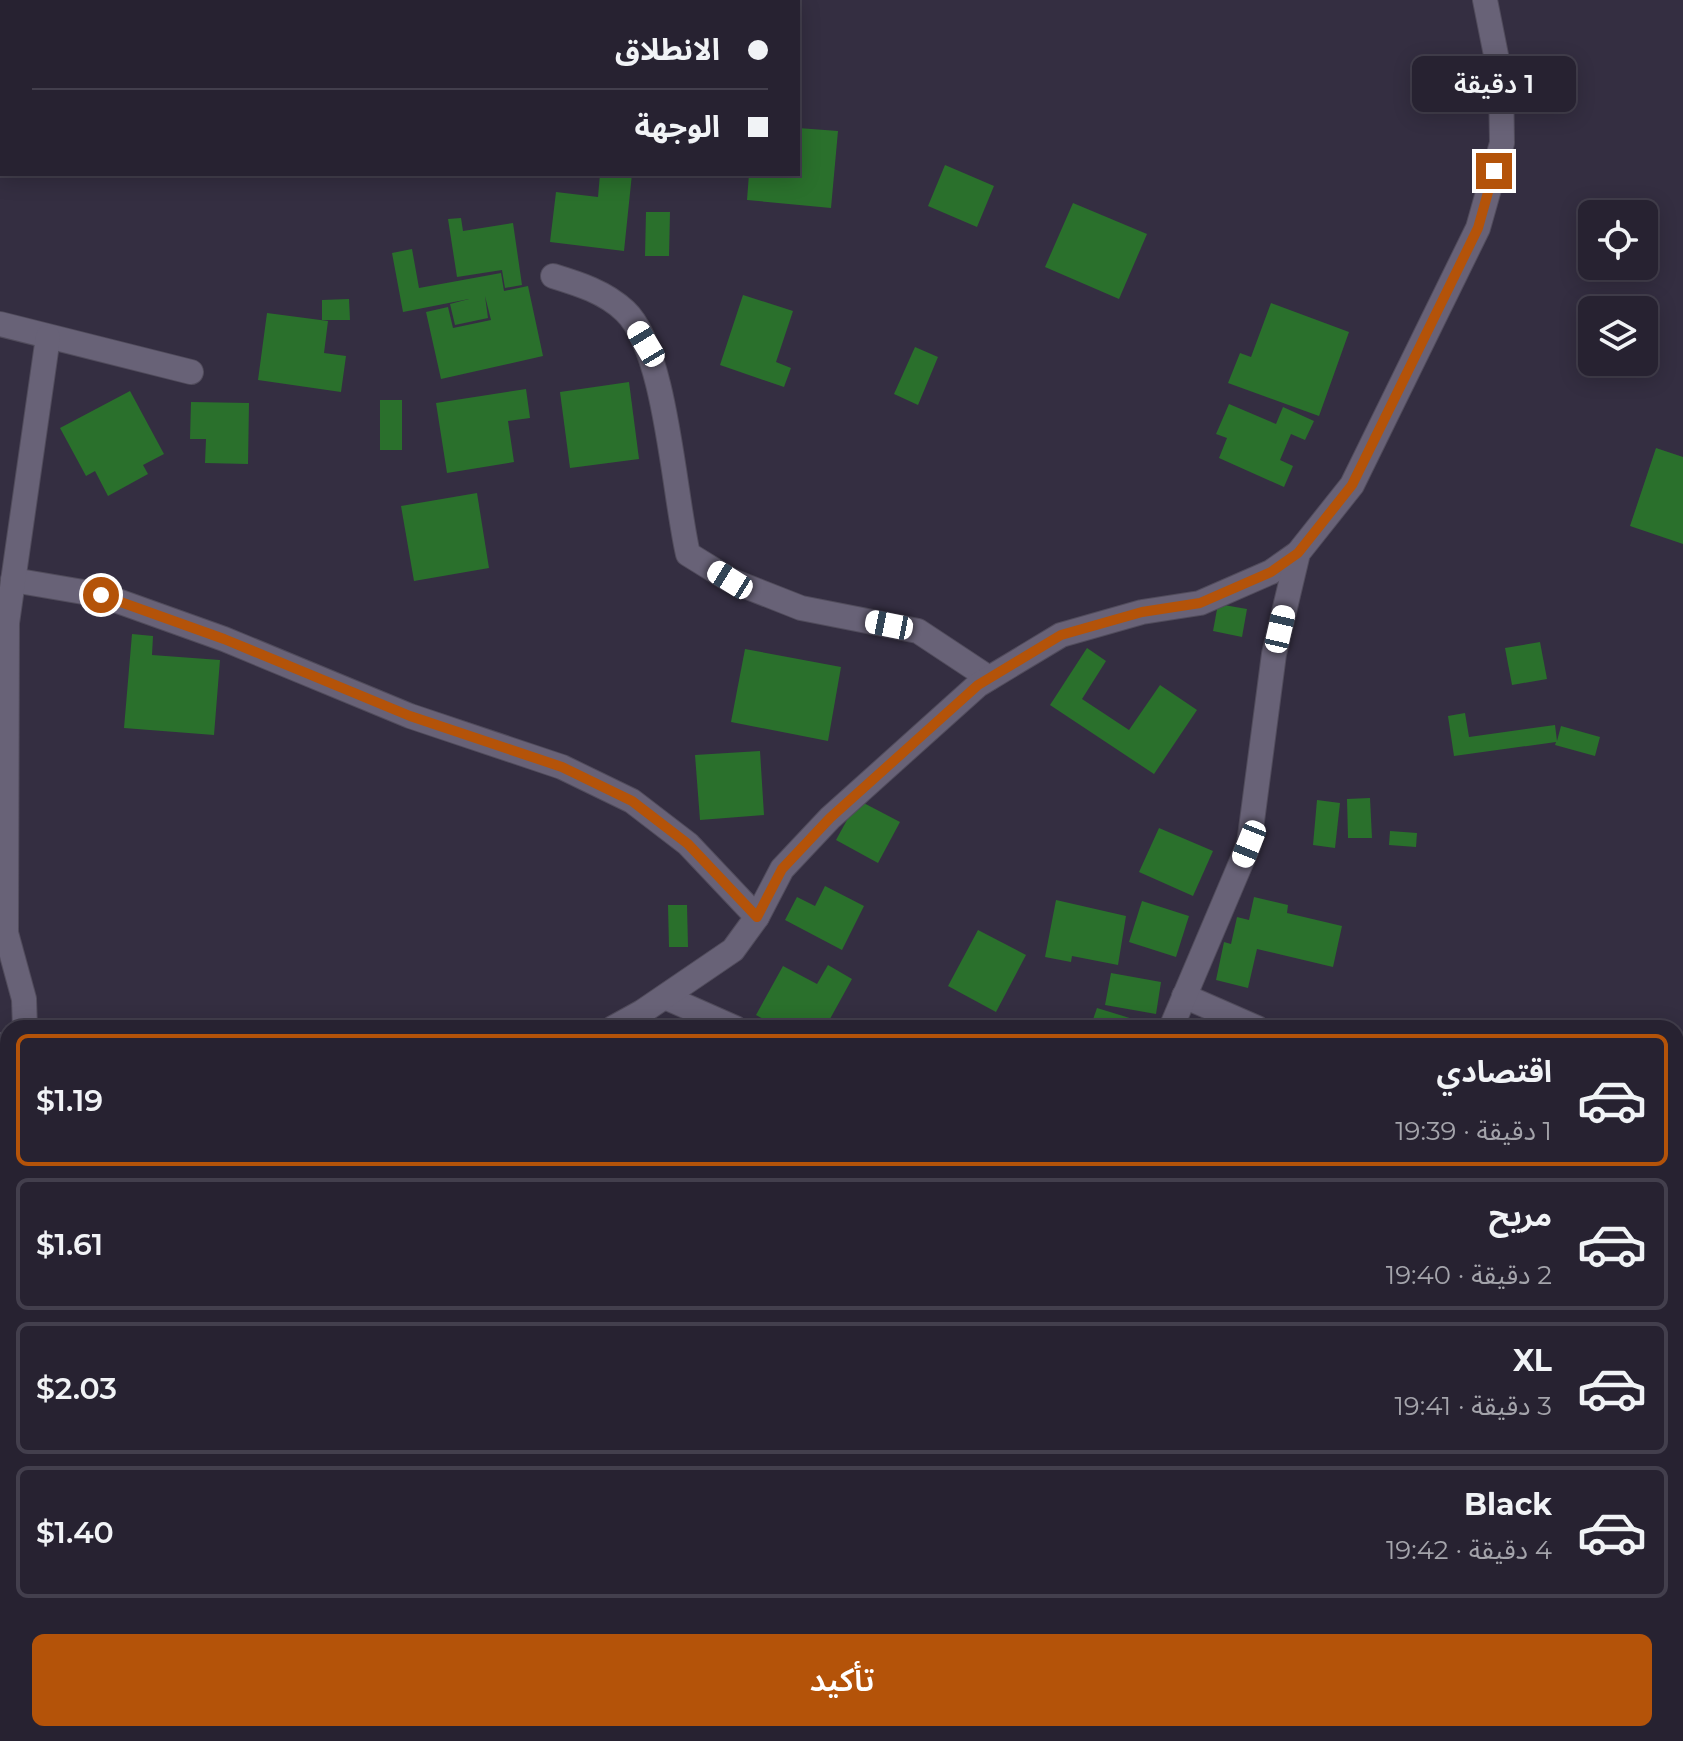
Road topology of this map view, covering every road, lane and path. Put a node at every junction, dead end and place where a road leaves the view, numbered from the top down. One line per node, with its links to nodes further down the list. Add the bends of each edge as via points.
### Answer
1 (1485, 0): 6 (street, via 1501,80 1502,143 1478,228 1352,485)
2 (553, 276): 9 (street, via 593,289 627,312 646,344 656,368 688,554 730,580 801,608 918,631)
3 (0, 324): 4 (street)
4 (48, 337): 5 (street); 7 (street)
5 (191, 372)
6 (1298, 553): 9 (street, via 1271,572 1200,603 1142,612 1061,635); 11 (street, via 1274,654 1249,844)
7 (13, 580): 8 (street); 10 (street, via 101,595 410,716 562,767 632,801 677,835)
8 (4, 625): 13 (street, via 6,933 19,974)
9 (989, 678): 10 (street, via 830,818 782,869)
10 (757, 917): 12 (street, via 733,950)
11 (1184, 996): 16 (street); 17 (street)
12 (665, 997): 14 (street); 15 (street)
13 (24, 1020)
14 (626, 1020)
15 (717, 1020)
16 (1174, 1020)
17 (1239, 1020)

